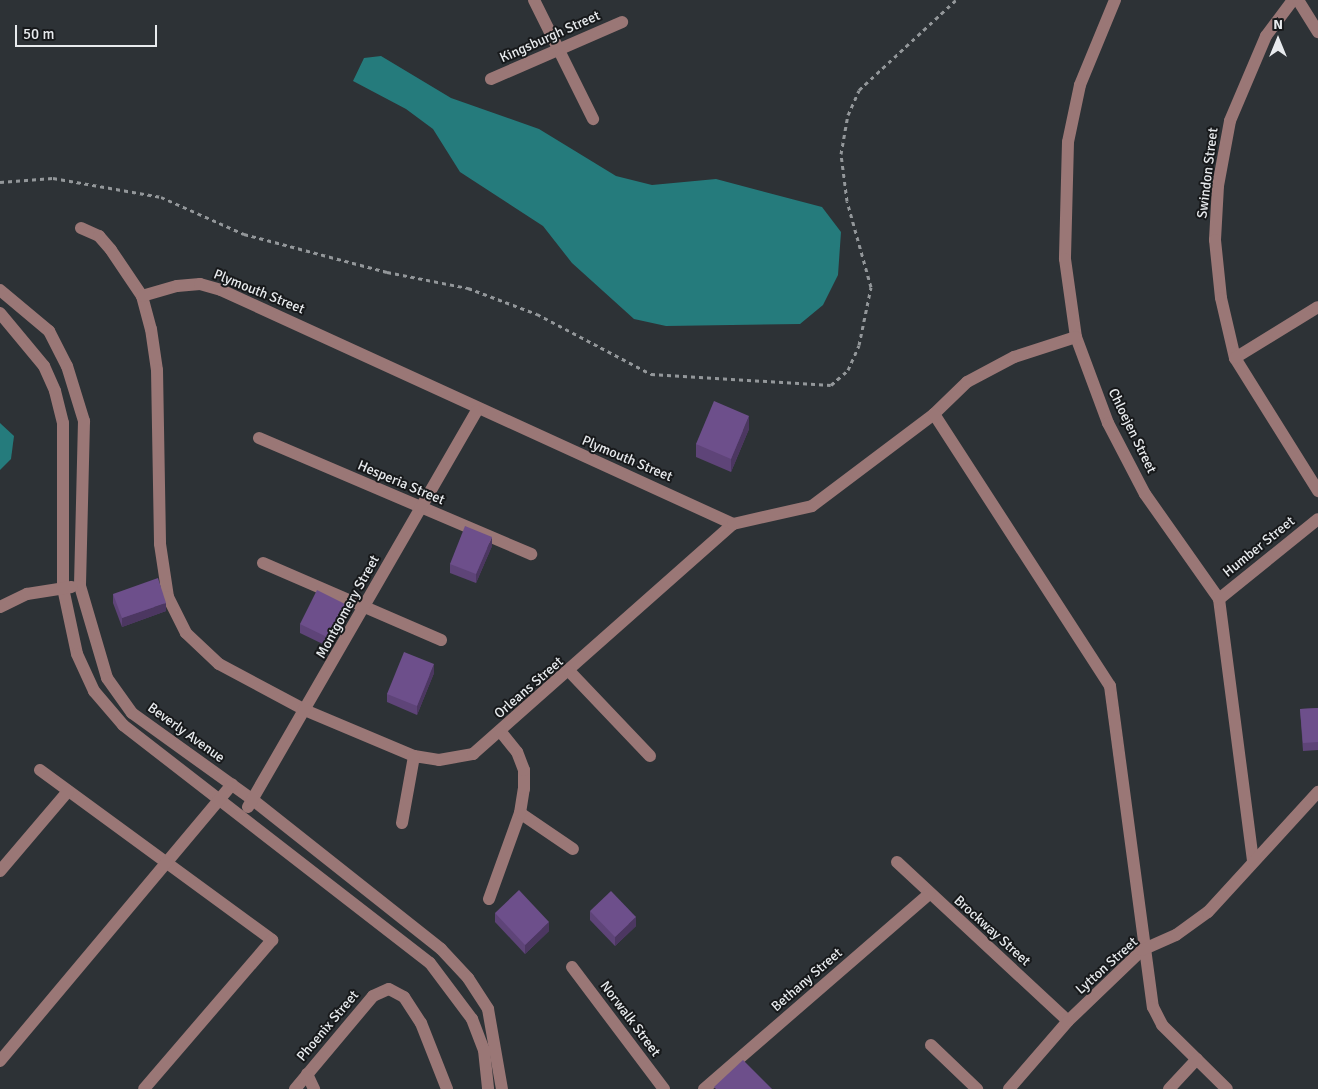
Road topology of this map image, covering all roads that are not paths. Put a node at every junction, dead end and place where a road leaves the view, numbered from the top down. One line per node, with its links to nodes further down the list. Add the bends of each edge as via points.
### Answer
1 (534, 0): 7 (street)
2 (1115, 0): 15 (street, Chloejen Street, via 1080,86 1068,142 1065,259)
3 (1294, 0): 16 (street, Swindon Street, via 1266,36 1246,79 1230,120 1218,186 1215,240)
4 (1298, 0): 6 (street)
5 (622, 22): 7 (street, Kingsburgh Street)
6 (1318, 32)
7 (557, 51): 8 (street, Kingsburgh Street); 9 (street)
8 (491, 79)
9 (593, 119)
10 (81, 228): 12 (street, via 99,236)
11 (0, 290): 26 (street, Beverly Avenue, via 49,331 67,366 84,421)
12 (142, 296): 17 (street, Plymouth Street, via 177,286 200,284 221,290); 33 (street, Orleans Street, via 157,370 160,544 168,597 186,633 218,664)
13 (1318, 307): 16 (street)
14 (0, 313): 27 (street, via 44,366 63,423)
15 (1076, 337): 18 (street, via 1006,361 967,382); 28 (street, Chloejen Street, via 1108,423 1146,494)
16 (1235, 358): 20 (street, Swindon Street)
17 (477, 410): 21 (street, Montgomery Street); 23 (street, Plymouth Street)
18 (934, 414): 23 (street, via 812,506); 53 (street, via 1110,686 1117,712)
19 (259, 438): 21 (street, Hesperia Street)
20 (1318, 491)
21 (421, 508): 24 (street, Hesperia Street); 30 (street, Montgomery Street)
22 (1318, 519): 28 (street, Humber Street)
23 (733, 524): 32 (street, Orleans Street)
24 (531, 554)
25 (263, 563): 30 (street)
26 (80, 586): 27 (street); 38 (street, Beverly Avenue, via 107,678 132,714)
27 (63, 588): 29 (street, via 27,594); 41 (street, via 77,654 94,691 123,725)
28 (1219, 599): 48 (street, Chloejen Street)
29 (0, 607)
30 (365, 609): 31 (street); 33 (street, Montgomery Street)
31 (441, 640)
32 (570, 672): 34 (street, Orleans Street); 36 (street)
33 (307, 711): 35 (street, Orleans Street); 42 (street, Montgomery Street)
34 (501, 732): 35 (street, Orleans Street, via 473,754 460,758); 43 (street, via 524,770)
35 (414, 756): 45 (street)
36 (650, 756)
37 (40, 770): 39 (street)
38 (232, 785): 41 (street); 42 (street, Beverly Avenue)
39 (68, 791): 49 (street); 50 (street)
40 (1318, 792): 48 (street, Lytton Street)
41 (219, 799): 44 (street); 49 (street)
42 (253, 800): 44 (street, Montgomery Street); 65 (street, Beverly Avenue, via 441,950 468,978 488,1009)
43 (520, 813): 46 (street); 52 (street)
44 (242, 816): 64 (street, via 430,963 472,1019 484,1050)
45 (402, 823)
46 (573, 850)
47 (897, 862): 51 (street, Brockway Street)
48 (1253, 862): 53 (street, Lytton Street, via 1192,925)
49 (168, 864): 58 (street); 60 (street, via 272,940)
50 (0, 872)
51 (929, 894): 55 (street, Brockway Street); 67 (street, Bethany Street)
52 (489, 899)
53 (1142, 950): 55 (street, Lytton Street); 57 (street, via 1153,1007 1162,1025)
54 (572, 966): 66 (street, Norwalk Street)
55 (1068, 1021): 69 (street, Lytton Street)
56 (931, 1045): 68 (street)
57 (1197, 1059): 70 (street); 71 (street)
58 (0, 1061)
59 (307, 1074): 61 (street, Phoenix Street); 62 (street); 63 (street, Phoenix Street, via 373,996 389,989 404,997 421,1023)
60 (144, 1089)
61 (295, 1089)
62 (314, 1089)
63 (447, 1089)
64 (488, 1089)
65 (502, 1089)
66 (664, 1089)
67 (704, 1089)
68 (977, 1089)
69 (1009, 1089)
70 (1169, 1089)
71 (1228, 1089)

